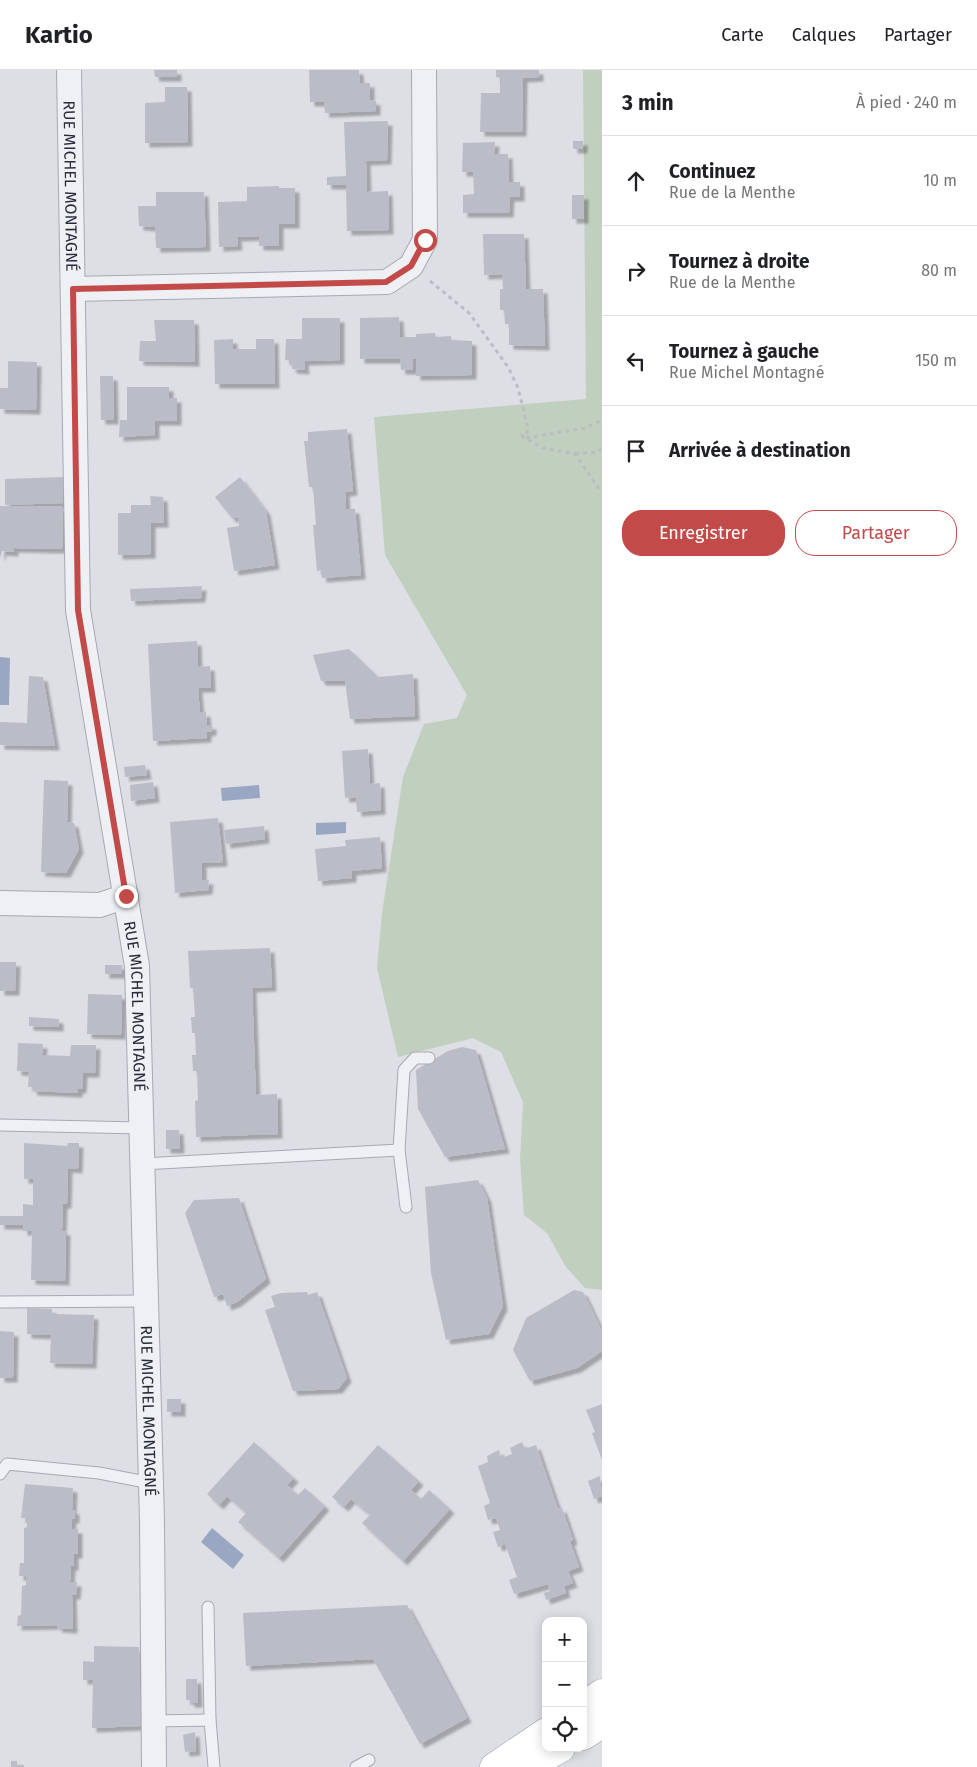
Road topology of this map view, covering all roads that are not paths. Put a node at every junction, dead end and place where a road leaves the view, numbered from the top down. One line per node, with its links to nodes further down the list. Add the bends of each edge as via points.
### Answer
1 (69, 70): 3 (street, RUE MICHEL MONTAGNÉ)
2 (424, 70): 3 (street, via 425,240 411,266 386,282)
3 (73, 289): 4 (street, RUE MICHEL MONTAGNÉ, via 78,610)
4 (126, 896): 5 (street, via 100,905); 8 (street, RUE MICHEL MONTAGNÉ, via 137,966)
5 (0, 903)
6 (429, 1058): 9 (lane, via 415,1058 404,1070)
7 (0, 1125): 8 (lane)
8 (141, 1128): 10 (street, RUE MICHEL MONTAGNÉ)
9 (399, 1150): 10 (lane); 11 (lane)
10 (142, 1164): 12 (street, RUE MICHEL MONTAGNÉ)
11 (406, 1207)
12 (146, 1301): 13 (lane); 15 (street, RUE MICHEL MONTAGNÉ)
13 (0, 1302)
14 (0, 1474): 15 (lane, via 6,1464 98,1473)
15 (151, 1483): 20 (street, RUE MICHEL MONTAGNÉ)
16 (208, 1607): 19 (lane)
17 (602, 1693): 18 (main road)
18 (587, 1703)
19 (210, 1720): 20 (lane); 27 (lane)
20 (154, 1721): 26 (street, RUE MICHEL MONTAGNÉ)
21 (602, 1724): 22 (main road)
22 (587, 1733)
23 (542, 1735): 29 (main road)
24 (555, 1752): 30 (main road)
25 (369, 1760): 28 (lane)
26 (154, 1767)
27 (214, 1767)
28 (356, 1767)
29 (494, 1767)
30 (528, 1767)

